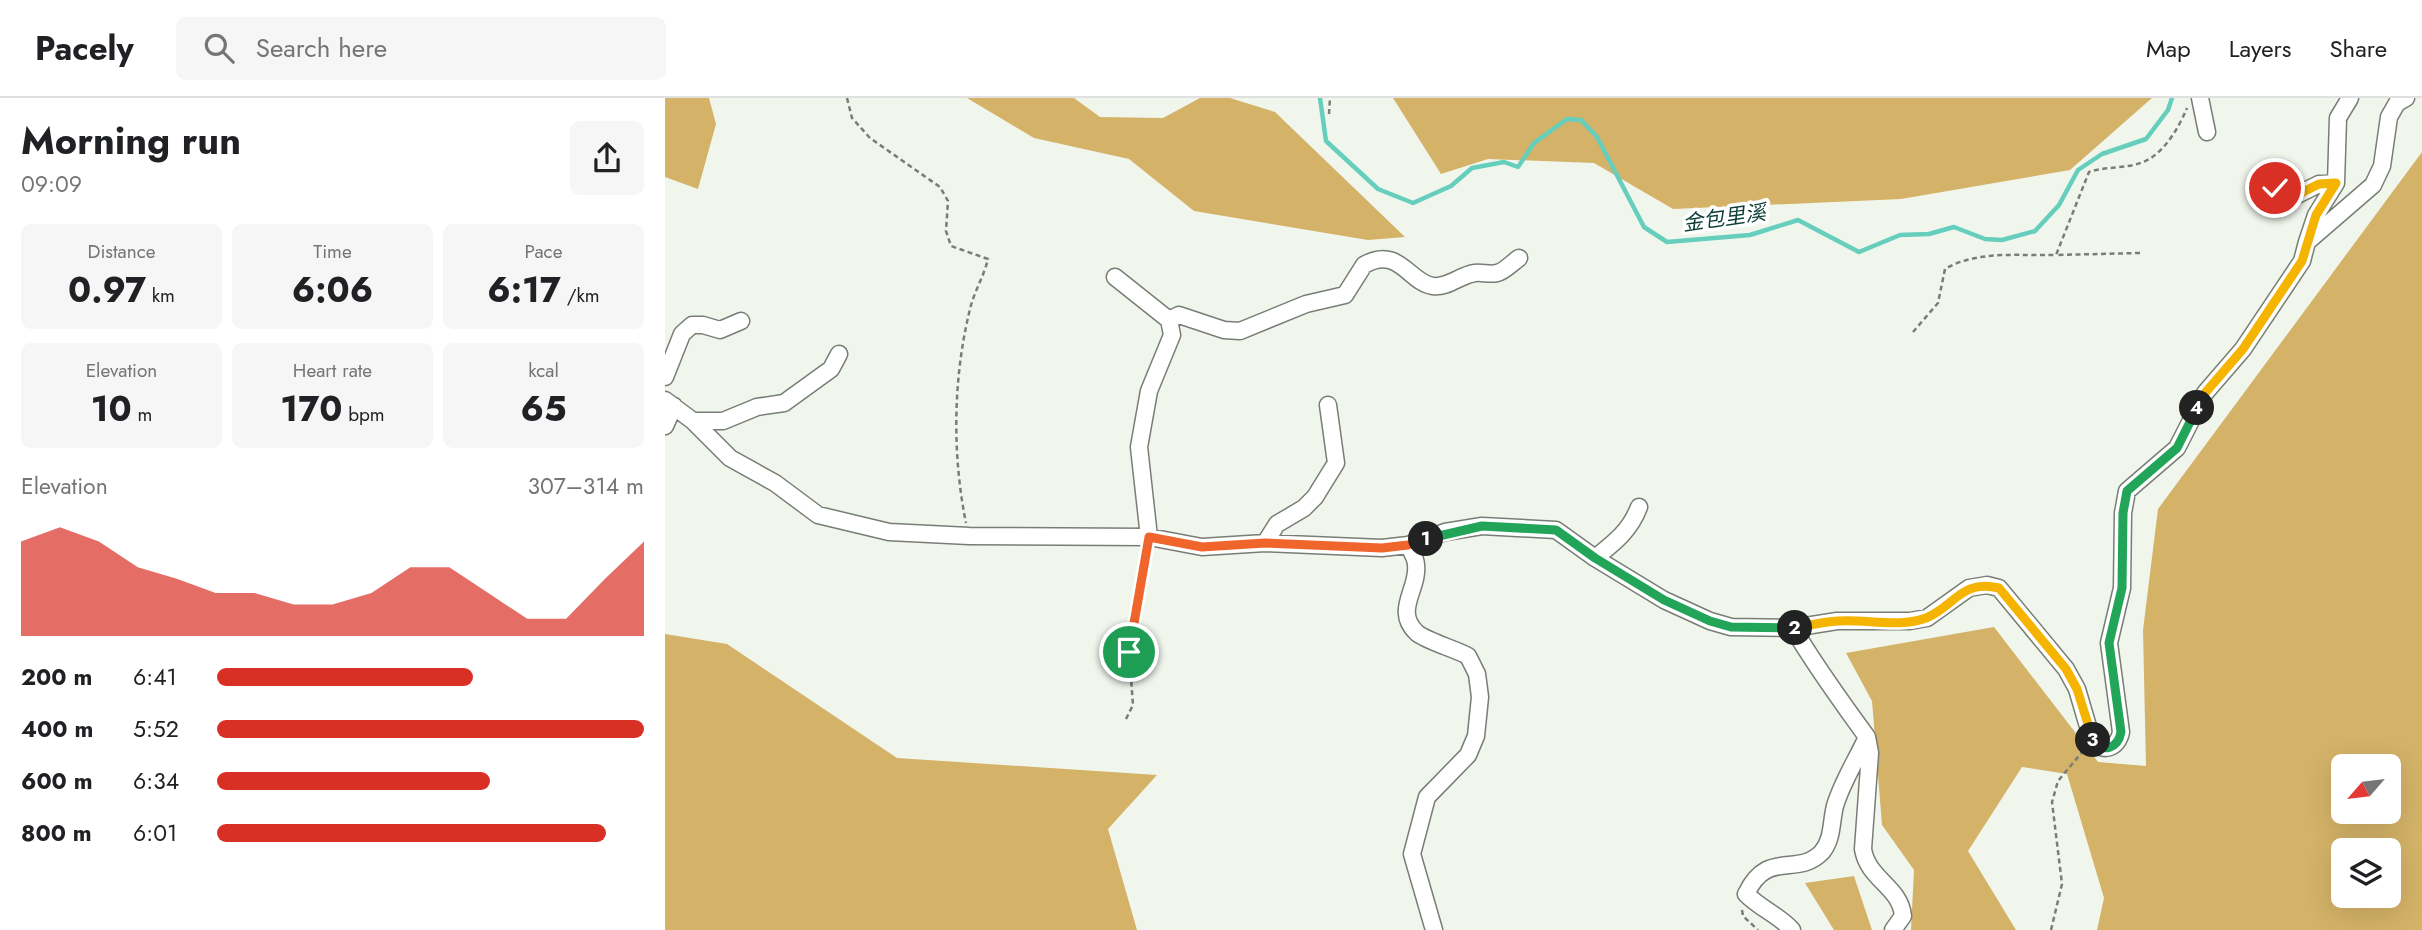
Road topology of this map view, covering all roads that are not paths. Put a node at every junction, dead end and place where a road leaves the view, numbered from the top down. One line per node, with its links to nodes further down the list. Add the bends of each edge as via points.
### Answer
1 (2200, 98): 4 (street)
2 (2350, 98): 5 (street, via 2338,118)
3 (2406, 98): 7 (street, via 2389,117 2382,166 2373,185)
4 (2207, 132)
5 (2336, 183): 6 (street, via 2319,184 2285,201 2276,200); 7 (street, via 2316,215)
6 (2275, 188)
7 (2307, 242): 23 (street, via 2302,261 2243,349 2205,393 2177,448 2127,491 2122,588 2109,643 2121,732 2114,746 2097,747 2066,669 1999,588 1969,588 1927,618 1837,621)
8 (1519, 258): 10 (street, via 1498,273 1476,273 1432,286 1401,264 1369,263 1345,295 1306,304 1240,331 1179,315)
9 (1115, 277): 10 (street)
10 (1169, 320): 19 (street, via 1173,335 1149,391 1139,447)
11 (741, 321): 13 (street, via 719,330 692,325 682,334)
12 (839, 354): 16 (street, via 831,369 784,403 757,407 723,421)
13 (665, 377)
14 (670, 403): 16 (street); 17 (street)
15 (1328, 405): 20 (street, via 1336,463 1315,497 1277,524)
16 (694, 421): 19 (street, via 730,458 818,515 889,532)
17 (665, 426)
18 (1639, 507): 22 (street, via 1619,540)
19 (1149, 537): 20 (street, via 1202,547)
20 (1265, 543): 21 (street)
21 (1408, 545): 22 (street, via 1482,526 1531,527 1556,530); 25 (street, via 1417,563 1406,602 1408,620 1418,633 1468,656 1477,674 1480,697 1472,748 1427,797 1413,844 1413,867)
22 (1595, 558): 23 (street, via 1664,600 1710,621 1731,627)
23 (1793, 628): 24 (street, via 1819,673 1837,691)
24 (1867, 737): 26 (street, via 1835,806 1821,853 1755,876 1746,894); 27 (street, via 1870,753 1863,849 1875,877 1897,896 1902,907 1903,916)
25 (1434, 930)
26 (1792, 930)
27 (1893, 930)

